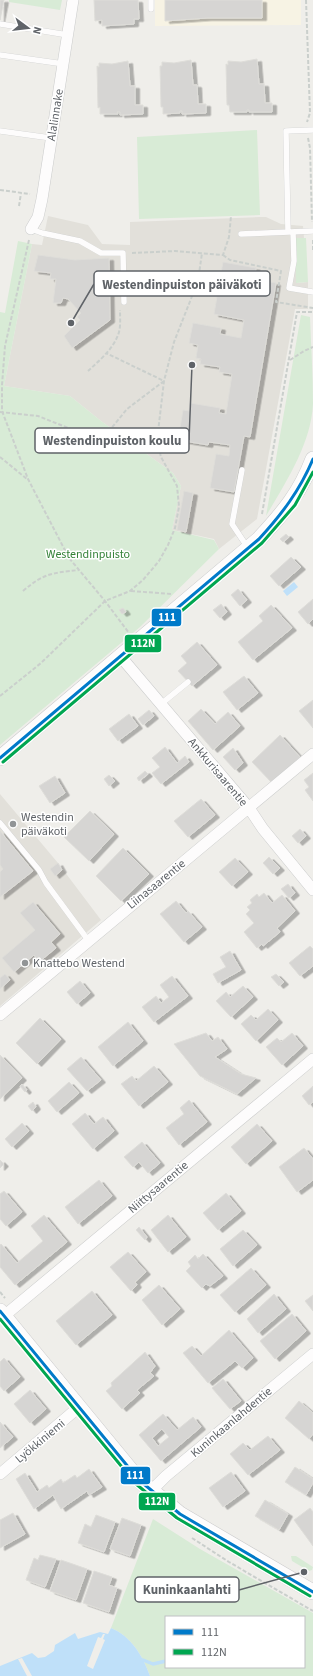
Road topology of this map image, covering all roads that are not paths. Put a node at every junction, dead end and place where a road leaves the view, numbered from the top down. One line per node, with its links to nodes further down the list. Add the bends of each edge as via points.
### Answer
1 (73, 0): 5 (street, Alalinnake)
2 (151, 0): 3 (lane)
3 (151, 9)
4 (0, 24): 5 (lane)
5 (68, 35): 7 (street, Alalinnake)
6 (0, 55): 7 (lane)
7 (64, 64): 10 (street, Alalinnake)
8 (0, 130): 10 (lane)
9 (313, 130): 13 (lane, via 286,131)
10 (51, 138): 11 (street, Alalinnake, via 38,216)
11 (31, 229): 16 (lane, via 80,241 101,253 123,253)
12 (313, 231): 13 (lane)
13 (290, 232): 14 (lane); 15 (lane, via 294,261 289,288)
14 (241, 234)
15 (313, 292)
16 (124, 302)
17 (313, 459): 19 (street, via 304,482 287,508)
18 (242, 470): 19 (lane, via 232,524)
19 (248, 548): 20 (street)
20 (121, 657): 22 (street, Ankkurisaarentie); 24 (street)
21 (188, 682): 22 (lane)
22 (161, 704): 25 (street, Ankkurisaarentie)
23 (313, 754): 25 (street, Liinasaarentie)
24 (0, 758)
25 (249, 808): 27 (street, Ankkurisaarentie); 28 (street, Liinasaarentie)
26 (0, 822): 28 (lane, via 39,870)
27 (313, 890)
28 (88, 940): 29 (street, Liinasaarentie)
29 (0, 1015)
30 (313, 1059): 31 (street, Niittysaarentie)
31 (6, 1312): 33 (street)
32 (313, 1354): 35 (street, Kuninkaanlahdentie)
33 (79, 1407): 34 (street, Lyökkiniemi); 35 (street)
34 (0, 1474)
35 (151, 1491): 36 (street, via 180,1514)
36 (313, 1592)

